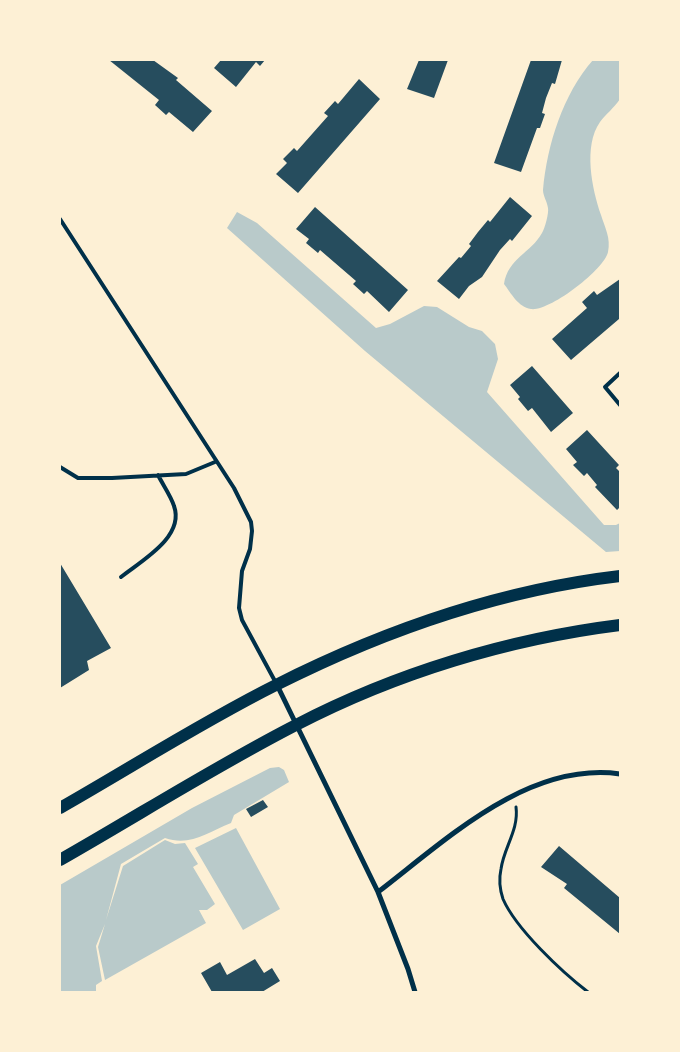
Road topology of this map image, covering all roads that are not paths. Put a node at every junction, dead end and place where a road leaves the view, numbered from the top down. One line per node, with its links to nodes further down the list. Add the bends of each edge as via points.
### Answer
1 (60, 218): 4 (lane)
2 (620, 373): 3 (lane, via 605,387)
3 (620, 405)
4 (215, 462): 6 (lane, via 186,474); 10 (lane, via 234,488 251,522 250,549 242,571 239,608 242,620)
5 (60, 467): 6 (lane, via 78,478)
6 (158, 475): 8 (lane, via 175,508 176,523 168,539)
7 (620, 576): 10 (main road, via 529,592 460,610 363,645)
8 (121, 577)
9 (620, 625): 11 (main road, via 532,640 454,661 358,696)
10 (277, 684): 11 (street); 13 (main road)
11 (296, 725): 14 (main road); 15 (street)
12 (620, 774): 15 (street, via 586,773 555,778 515,793)
13 (60, 808)
14 (60, 860)
15 (378, 892): 16 (street)
16 (415, 992)

